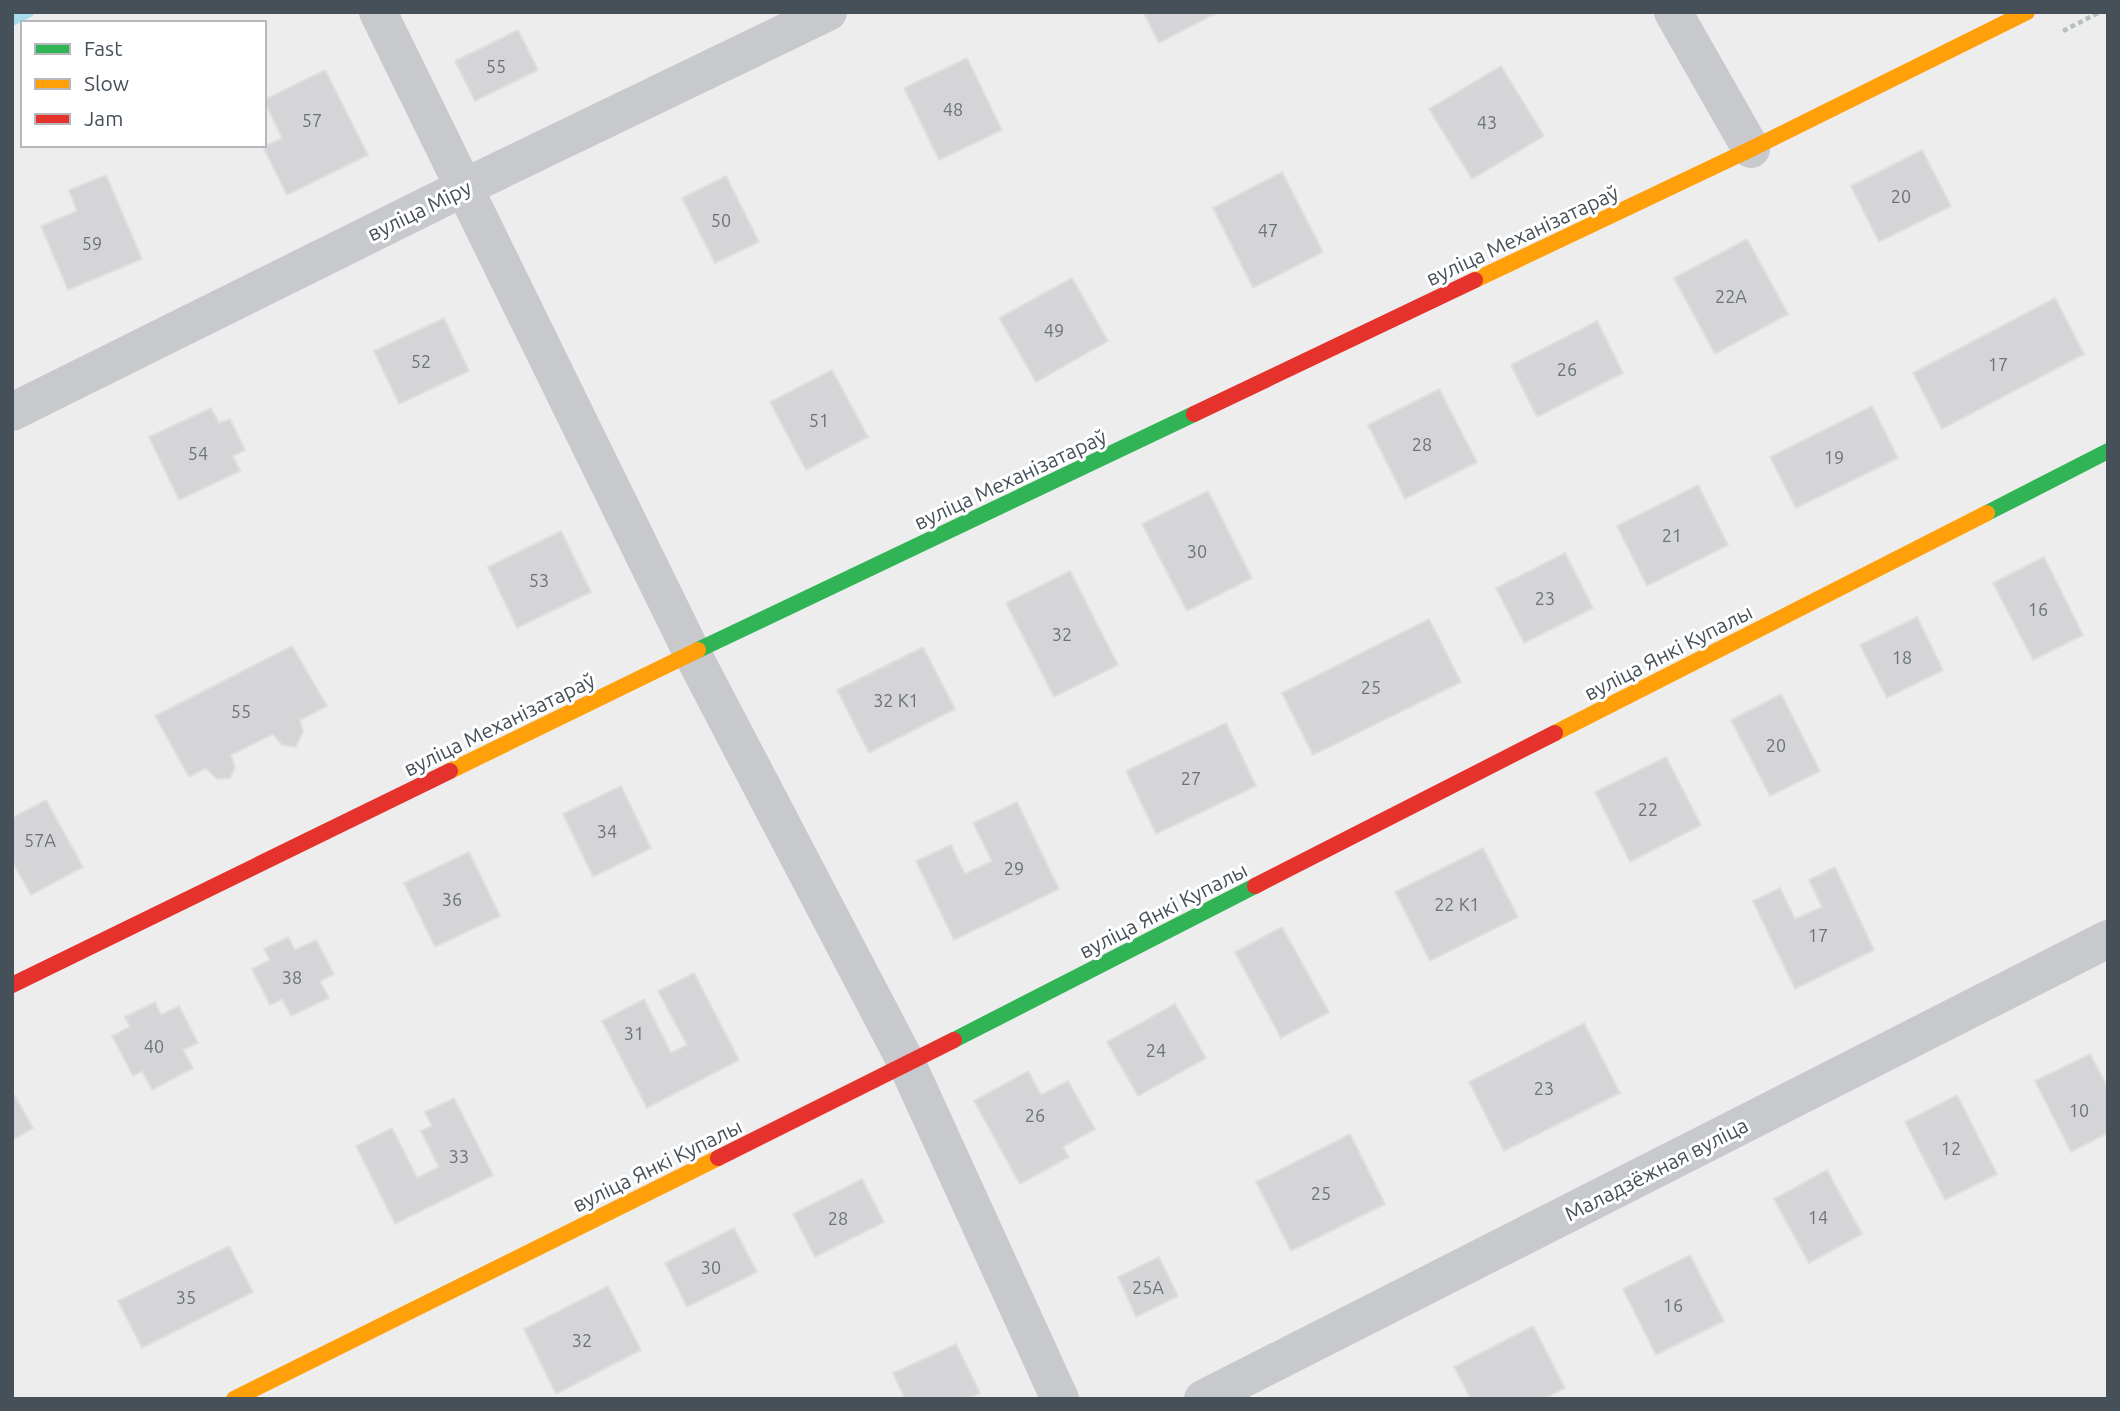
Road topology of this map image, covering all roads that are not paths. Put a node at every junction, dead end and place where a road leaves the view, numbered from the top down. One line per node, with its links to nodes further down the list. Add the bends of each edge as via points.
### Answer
1 (378, 12): 6 (street)
2 (828, 12): 6 (street, вуліца Міру)
3 (1673, 12): 5 (street)
4 (2027, 12): 5 (street, вуліца Механізатараў)
5 (1751, 149): 9 (street, вуліца Механізатараў)
6 (465, 187): 7 (street, вуліца Міру); 9 (street)
7 (12, 412)
8 (2108, 451): 12 (street, вуліца Янкі Купалы)
9 (692, 653): 11 (street, вуліца Механізатараў); 12 (street)
10 (2108, 939): 15 (street, Маладзёжная вуліца)
11 (12, 985)
12 (907, 1064): 13 (street, вуліца Янкі Купалы); 14 (street)
13 (234, 1399)
14 (1060, 1399)
15 (1203, 1399)

